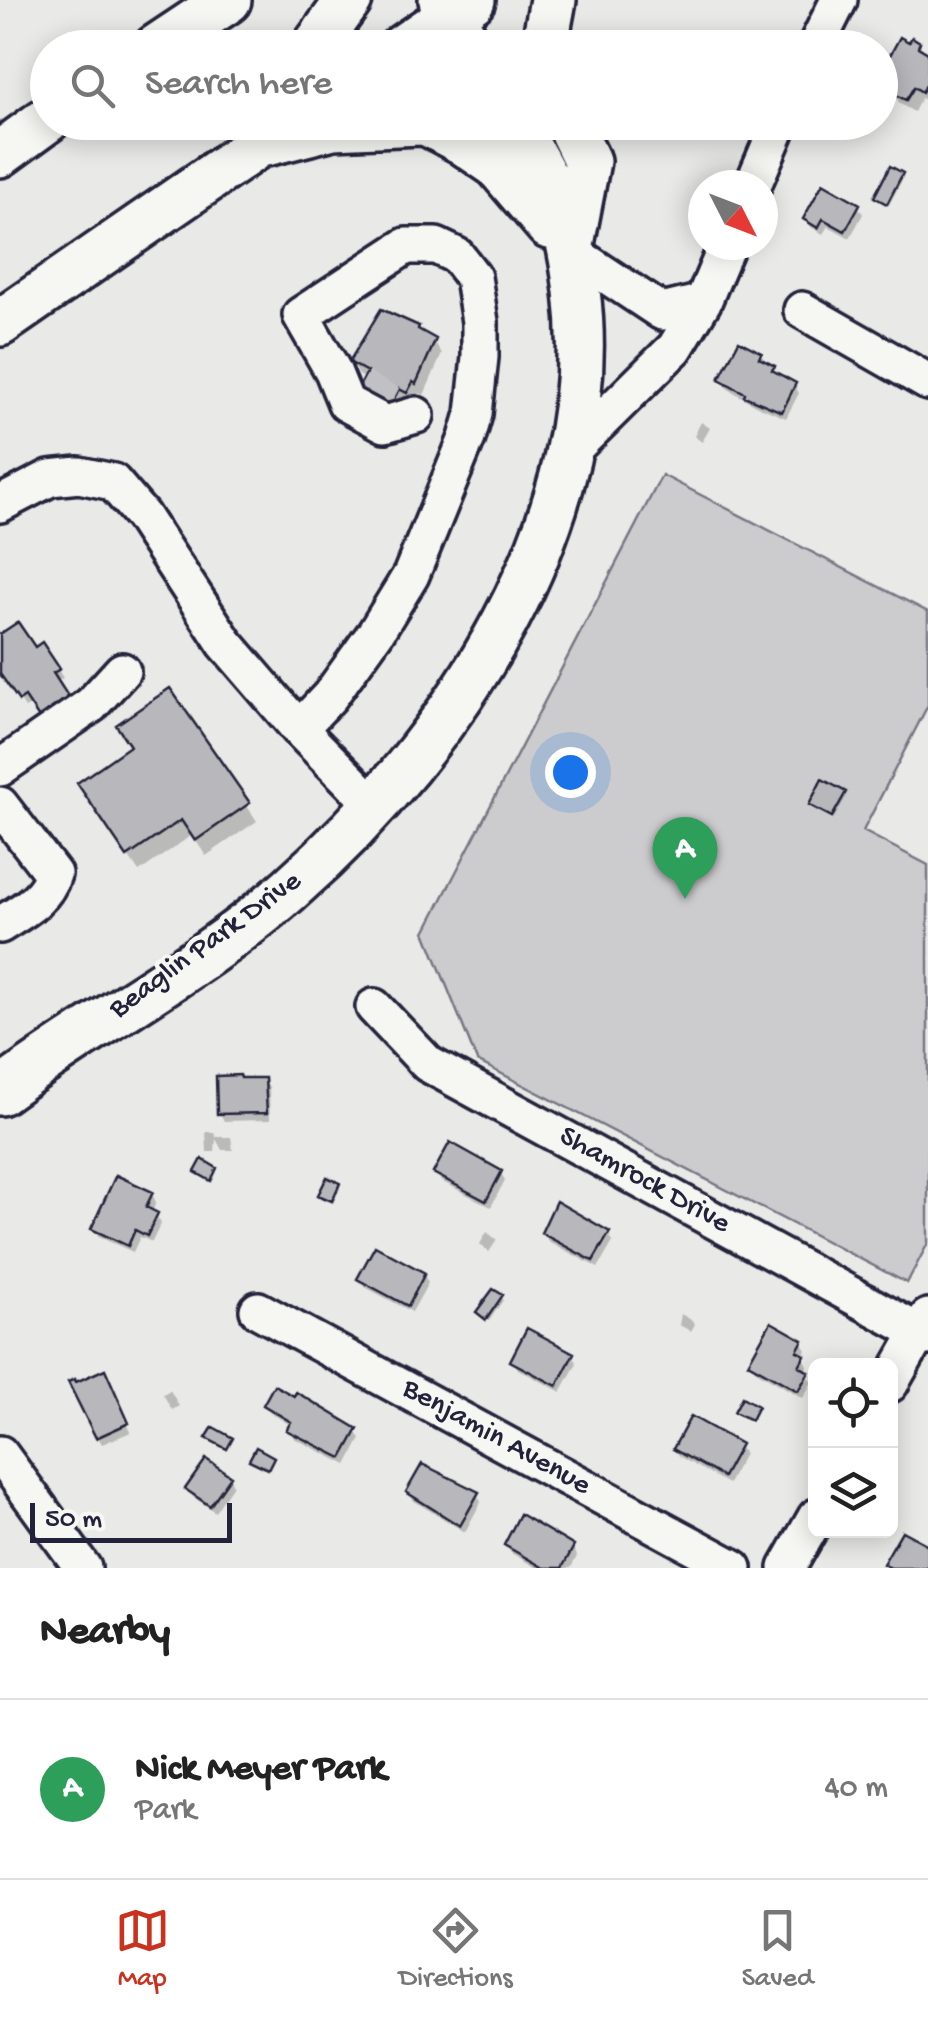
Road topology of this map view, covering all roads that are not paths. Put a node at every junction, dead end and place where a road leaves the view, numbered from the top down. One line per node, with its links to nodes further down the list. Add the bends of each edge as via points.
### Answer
1 (208, 0): 7 (main road)
2 (228, 0): 8 (main road)
3 (349, 0): 9 (main road)
4 (553, 0): 11 (main road)
5 (839, 0): 12 (street)
6 (457, 12): 10 (main road)
7 (167, 30)
8 (183, 30)
9 (327, 30)
10 (430, 30)
11 (547, 30)
12 (824, 30)
13 (30, 132): 19 (main road)
14 (251, 140): 25 (main road)
15 (462, 140): 21 (main road, via 497,166)
16 (523, 140): 21 (main road, Beaglin Park Drive, via 562,218)
17 (576, 140): 21 (main road, via 586,161)
18 (772, 140): 20 (street)
19 (0, 154)
20 (759, 170)
21 (570, 250): 23 (street, via 662,312); 28 (main road, Beaglin Park Drive, via 582,329)
22 (721, 260): 23 (street)
23 (704, 302): 28 (street, via 674,348)
24 (802, 310): 26 (street)
25 (0, 323)
26 (928, 382)
27 (467, 438): 27 (street, via 480,322 472,277 458,256 436,246 406,246 301,315 346,379 346,403 385,424 403,409); 31 (street, via 411,575 330,696)
28 (570, 452): 34 (main road, Beaglin Park Drive, via 538,547 494,639 440,724)
29 (0, 504): 31 (street, via 50,478 113,482 225,642)
30 (122, 671): 32 (street, via 91,705)
31 (299, 729): 34 (street)
32 (0, 768)
33 (0, 805): 35 (street, via 53,874 38,899)
34 (375, 806): 37 (main road, Beaglin Park Drive, via 246,924)
35 (0, 926)
36 (374, 1008): 39 (street, Shamrock Drive, via 428,1064)
37 (0, 1092)
38 (258, 1310): 44 (street, Benjamin Avenue)
39 (925, 1329): 40 (street)
40 (898, 1371)
41 (0, 1454): 43 (street)
42 (808, 1531): 45 (street)
43 (82, 1568)
44 (734, 1568)
45 (787, 1568)

